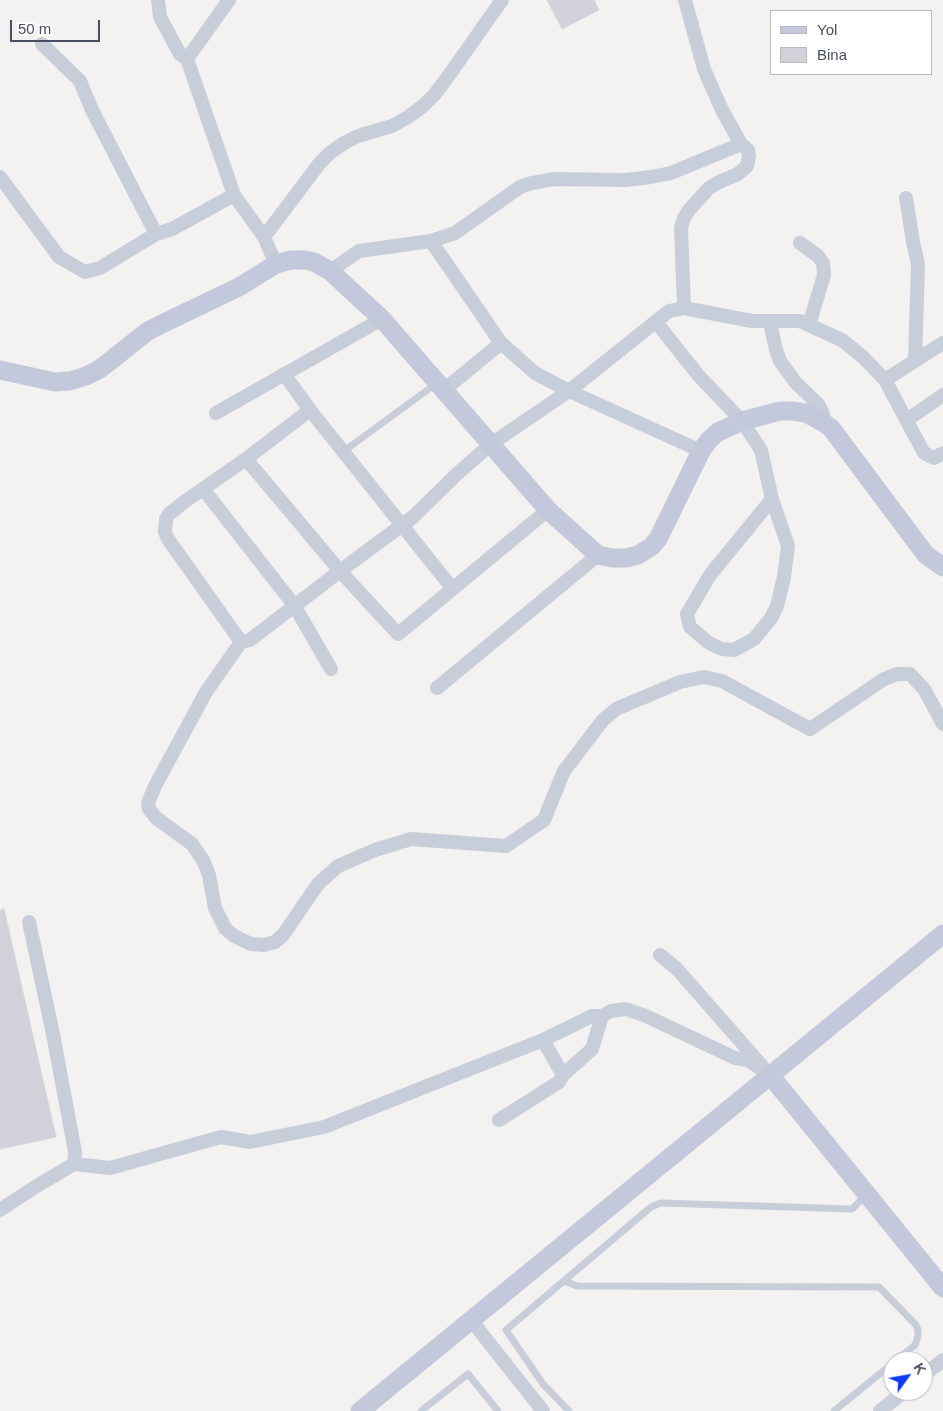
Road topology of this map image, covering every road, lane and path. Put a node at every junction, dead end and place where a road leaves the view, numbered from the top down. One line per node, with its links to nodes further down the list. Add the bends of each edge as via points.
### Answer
1 (158, 0): 6 (street, via 160,17 180,54)
2 (229, 0): 6 (street)
3 (502, 0): 12 (street, via 435,94 392,126 358,136 331,152)
4 (685, 0): 7 (street, via 704,70)
5 (42, 44): 11 (street, via 80,80 92,110)
6 (187, 59): 9 (street)
7 (741, 144): 13 (street, via 671,173 651,177 554,179 532,183 520,187 455,233); 17 (street, via 748,150 747,166 709,188 684,218 681,228)
8 (0, 177): 11 (street, via 59,257 86,272 100,268)
9 (234, 195): 11 (street, via 172,229); 12 (street)
10 (906, 198): 24 (street, via 918,264)
11 (156, 234)
12 (264, 237): 15 (street)
13 (431, 241): 16 (street, via 360,250); 22 (street)
14 (800, 243): 21 (street, via 823,263 824,275)
15 (276, 264): 16 (street, via 305,260); 25 (street, via 239,287 148,331 100,369 86,376 55,382)
16 (330, 271): 18 (street)
17 (684, 308): 19 (street, via 669,311); 20 (street, via 752,322)
18 (382, 319): 26 (street); 28 (street)
19 (656, 322): 29 (street); 35 (street)
20 (770, 322): 21 (street, via 800,321); 33 (street, via 780,361 818,404)
21 (809, 325): 27 (street, via 842,340)
22 (501, 343): 28 (street); 29 (street, via 535,373)
23 (943, 343): 24 (street)
24 (915, 360): 27 (street)
25 (0, 370)
26 (284, 374): 31 (street); 32 (street)
27 (885, 380): 34 (street)
28 (440, 387): 36 (street); 37 (lane)
29 (569, 391): 36 (street); 38 (street)
30 (943, 395): 34 (street)
31 (310, 410): 37 (street); 40 (street)
32 (216, 413)
33 (822, 420): 35 (street, via 806,413 780,411); 46 (street, via 843,442 926,556)
34 (907, 420): 39 (street, via 924,453 934,458)
35 (742, 421): 38 (street, via 718,432); 42 (street, via 760,450)
36 (492, 444): 43 (street); 44 (street)
37 (344, 451): 44 (street)
38 (702, 451): 45 (street, via 658,539 650,547 626,558)
39 (943, 453)
40 (246, 459): 41 (street); 47 (street)
41 (204, 490): 49 (street); 50 (street, via 169,514 165,532)
42 (772, 499): 42 (street, via 788,546 777,606 754,639 734,650 722,649 690,627 687,614 710,575)
43 (548, 510): 45 (street); 48 (street)
44 (403, 524): 47 (street); 48 (street)
45 (598, 554): 52 (street)
46 (943, 567)
47 (340, 571): 48 (street, via 398,634); 49 (street)
48 (452, 588)
49 (294, 606): 50 (street, via 250,640); 51 (street)
50 (241, 642): 53 (street, via 206,692 148,803 156,818 192,844 203,860 215,908 225,928 251,944 275,942 318,884 338,866 375,850 411,839 506,846 544,820 564,771 603,720 616,709 680,682 704,677 722,681 810,730 884,679 910,674 924,689)
51 (331, 669)
52 (437, 688)
53 (943, 724)
54 (29, 922): 62 (street, via 55,1044 75,1152)
55 (943, 934): 60 (street)
56 (660, 955): 60 (street, via 677,969)
57 (602, 1016): 58 (street, via 592,1016); 59 (street, via 592,1050); 60 (street, via 626,1009 646,1016 735,1058 748,1060)
58 (543, 1040): 59 (street); 62 (street, via 324,1127 250,1142 221,1137 110,1168)
59 (563, 1075): 61 (street, via 559,1082)
60 (770, 1076): 63 (street); 67 (street)
61 (498, 1120)
62 (74, 1164): 64 (street)
63 (867, 1194): 65 (lane, via 852,1209 656,1204); 66 (street)
64 (0, 1210)
65 (565, 1281): 68 (lane, via 577,1286 879,1286 916,1325 918,1336 915,1345); 77 (lane, via 506,1330 543,1384)
66 (943, 1288)
67 (471, 1320): 73 (street); 76 (street)
68 (908, 1351)
69 (943, 1360): 70 (street)
70 (933, 1368)
71 (883, 1371): 78 (lane)
72 (892, 1401): 79 (street)
73 (360, 1411)
74 (421, 1411): 75 (lane, via 468,1374)
75 (498, 1411)
76 (543, 1411)
77 (570, 1411)
78 (834, 1411)
79 (880, 1411)

